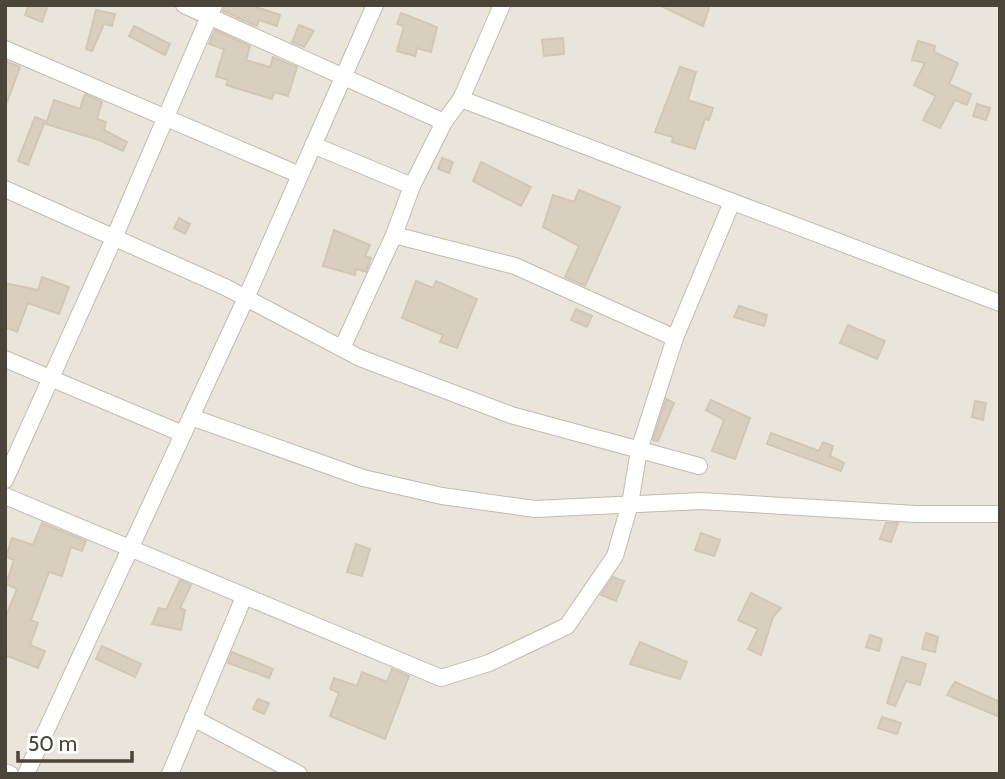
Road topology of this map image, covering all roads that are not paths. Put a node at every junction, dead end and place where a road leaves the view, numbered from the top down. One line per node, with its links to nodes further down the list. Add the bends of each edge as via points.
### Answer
1 (184, 5): 4 (street)
2 (375, 5): 6 (street)
3 (502, 5): 7 (street)
4 (211, 11): 6 (street); 8 (street)
5 (5, 49): 8 (street)
6 (343, 78): 9 (street); 10 (street)
7 (461, 99): 9 (street); 14 (street)
8 (165, 118): 11 (street); 16 (street)
9 (444, 122): 12 (street)
10 (313, 145): 11 (street); 12 (street)
11 (300, 176): 17 (street)
12 (412, 186): 15 (street)
13 (5, 189): 16 (street)
14 (732, 202): 18 (street); 19 (street)
15 (394, 235): 19 (street, via 515,266); 20 (street)
16 (114, 238): 17 (street); 22 (street)
17 (246, 298): 20 (street); 23 (street)
18 (1000, 303)
19 (675, 338): 25 (street)
20 (343, 346): 25 (street, via 360,358 511,415)
21 (5, 359): 22 (street)
22 (51, 379): 24 (street); 27 (street)
23 (191, 416): 24 (street); 29 (street, via 363,478 442,496 535,509)
24 (183, 434): 31 (street)
25 (639, 450): 26 (street); 29 (street)
26 (699, 466)
27 (5, 480)
28 (5, 496): 31 (street)
29 (630, 505): 30 (street, via 701,501 916,514); 32 (street, via 615,556 567,626 489,663 442,678)
30 (1000, 514)
31 (130, 550): 32 (street); 36 (street)
32 (244, 597): 33 (street)
33 (193, 718): 37 (street); 38 (street)
34 (5, 772): 35 (street)
35 (10, 774)
36 (26, 774)
37 (170, 774)
38 (299, 774)

